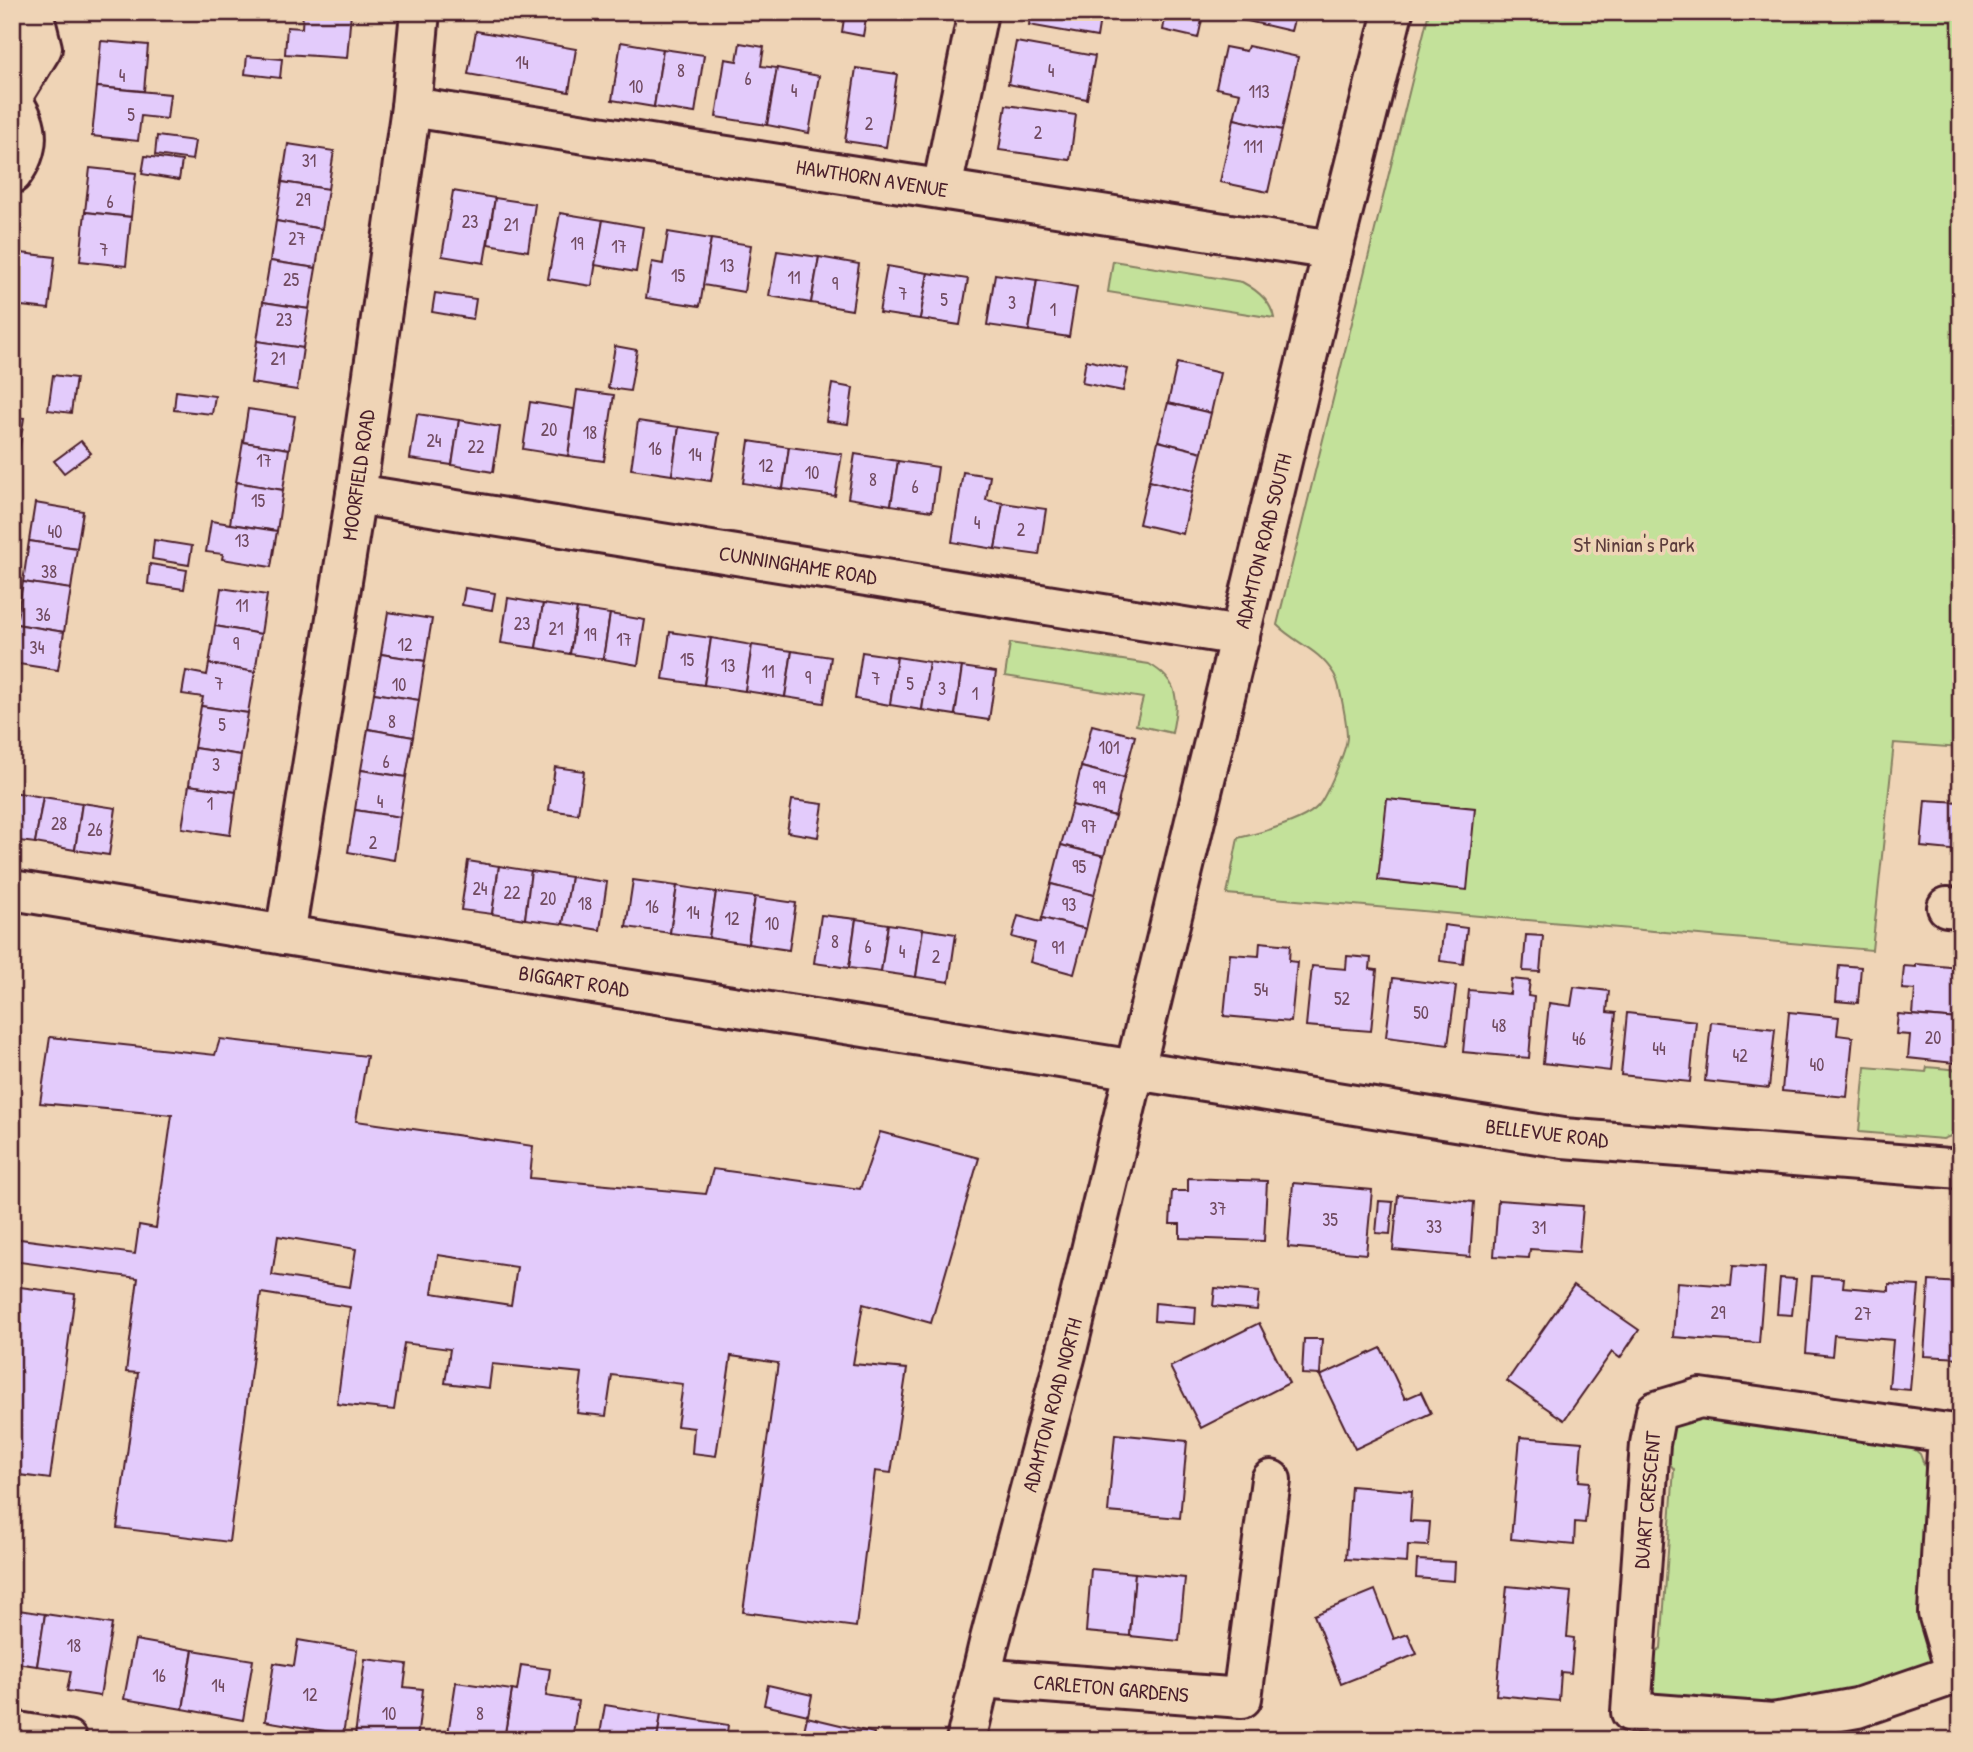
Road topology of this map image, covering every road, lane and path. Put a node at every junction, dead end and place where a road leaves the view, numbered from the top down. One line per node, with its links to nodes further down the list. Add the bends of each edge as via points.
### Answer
1 (33, 12): 5 (street, via 43,48)
2 (420, 12): 6 (street, MOORFIELD ROAD)
3 (978, 12): 8 (street)
4 (1393, 12): 9 (street, ADAMTON ROAD SOUTH)
5 (12, 99): 7 (street, via 24,121 27,143)
6 (411, 107): 8 (street, HAWTHORN AVENUE); 10 (street, MOORFIELD ROAD)
7 (12, 174)
8 (942, 189): 9 (street, HAWTHORN AVENUE)
9 (1333, 250): 11 (street, ADAMTON ROAD SOUTH)
10 (356, 494): 11 (street, CUNNINGHAME ROAD); 13 (street, MOORFIELD ROAD)
11 (1240, 636): 14 (street, ADAMTON ROAD SOUTH)
12 (12, 890): 13 (street, BIGGART ROAD)
13 (285, 935): 14 (street, BIGGART ROAD)
14 (1136, 1070): 15 (street, BELLEVUE ROAD, via 1563,1138); 18 (street, ADAMTON ROAD NORTH)
15 (1961, 1169)
16 (1271, 1479): 18 (street, CARLETON GARDENS, via 1242,1698)
17 (1958, 1675): 17 (street, DUART CRESCENT, via 1857,1708 1773,1723 1631,1712 1656,1411 1700,1398 1948,1433 1938,1613)
18 (980, 1678): 19 (street, ADAMTON ROAD NORTH)
19 (966, 1740)

